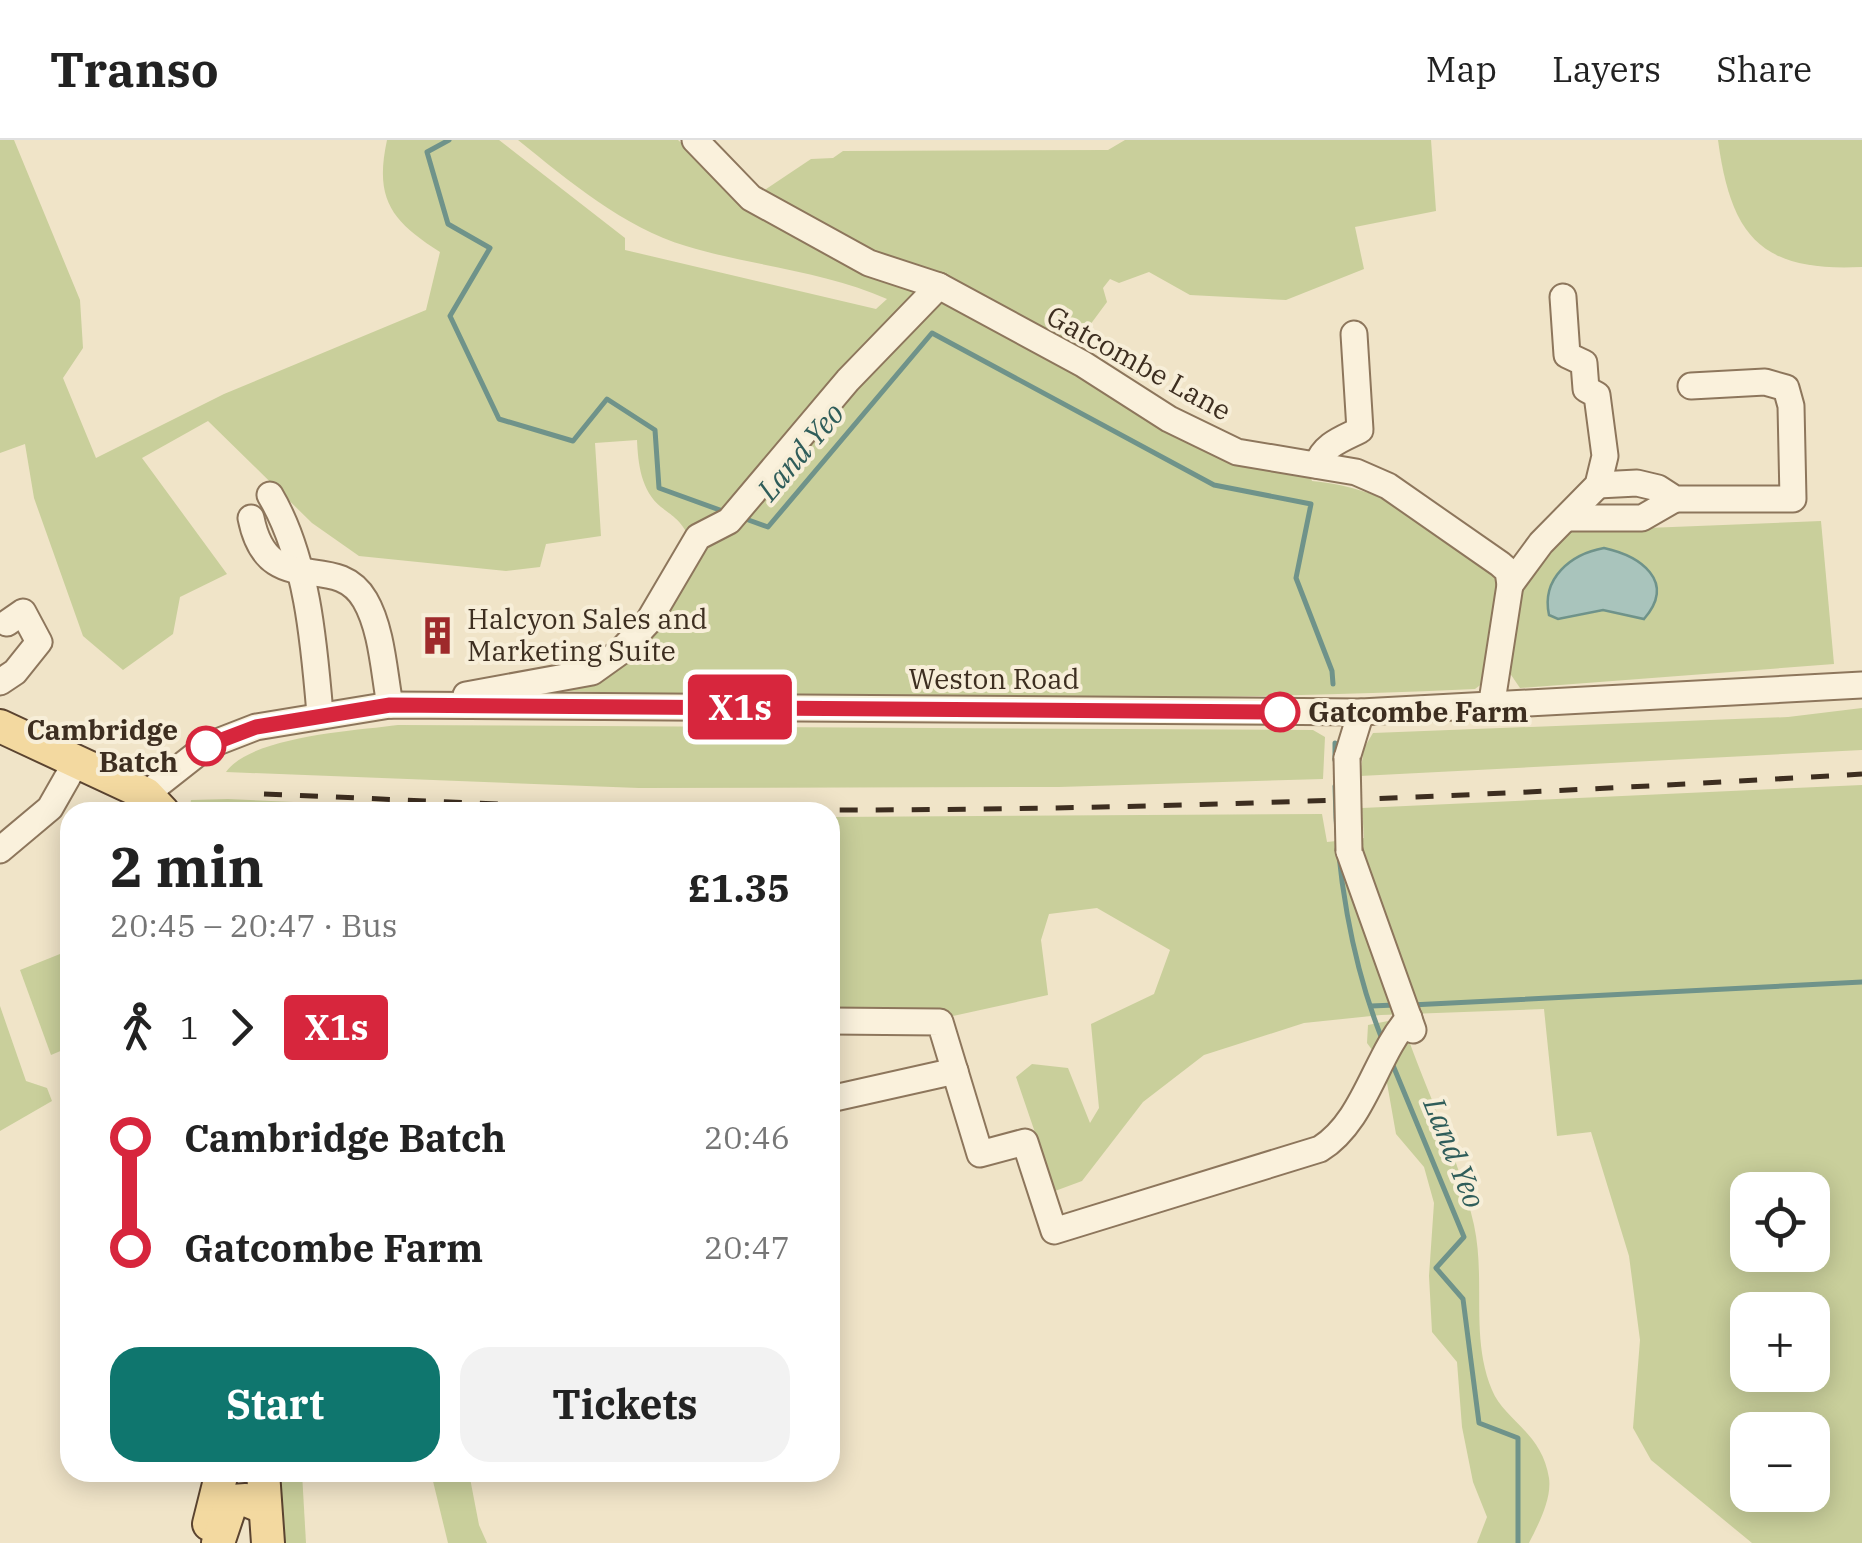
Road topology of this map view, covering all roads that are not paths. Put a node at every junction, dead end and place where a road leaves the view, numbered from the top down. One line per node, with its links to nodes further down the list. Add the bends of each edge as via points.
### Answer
1 (695, 140): 2 (street, Gatcombe Lane, via 750,198 869,263)
2 (939, 286): 6 (street, Gatcombe Lane, via 1220,444); 18 (street, via 848,380 734,515 698,537 648,622 620,652 592,672 469,692)
3 (1563, 297): 7 (street, via 1567,354 1584,363 1586,389 1597,395 1605,456)
4 (1354, 334): 6 (street, via 1360,430 1332,444)
5 (1691, 386): 9 (street, via 1764,382 1786,388 1793,499)
6 (1317, 465): 13 (street, Gatcombe Lane, via 1388,486 1500,564)
7 (1598, 485): 9 (street, via 1637,483); 11 (street)
8 (270, 495): 12 (street)
9 (1675, 498): 11 (street, via 1642,518)
10 (250, 518): 12 (street, via 264,556)
11 (1566, 518): 13 (street)
12 (299, 574): 17 (street, via 344,582 364,598); 21 (street)
13 (1510, 585): 19 (street)
14 (6, 623): 15 (street, via 23,612 39,642)
15 (0, 682)
16 (1862, 685): 19 (street, Weston Road)
17 (390, 705): 18 (street, Weston Road); 21 (street, Weston Road)
18 (454, 705): 20 (street, Weston Road)
19 (1492, 708): 20 (street, Weston Road)
20 (1361, 712): 28 (street, bridge, via 1347,758 1349,851 1395,982 1400,1036 1340,1131 1320,1149 1054,1231 1025,1142 980,1154)
21 (320, 714): 25 (street, Weston Road, via 206,746)
22 (0, 726): 23 (main road)
23 (75, 764): 24 (main road); 26 (street, via 50,808)
24 (152, 802)
25 (155, 802)
26 (0, 850)
27 (840, 1021): 28 (street, via 940,1022)
28 (955, 1071): 29 (street)
29 (840, 1096)
30 (220, 1482): 33 (main road)
31 (264, 1482): 32 (main road)
32 (265, 1508): 34 (main road, via 232,1501); 35 (main road)
33 (205, 1543)
34 (218, 1543)
35 (268, 1543)

